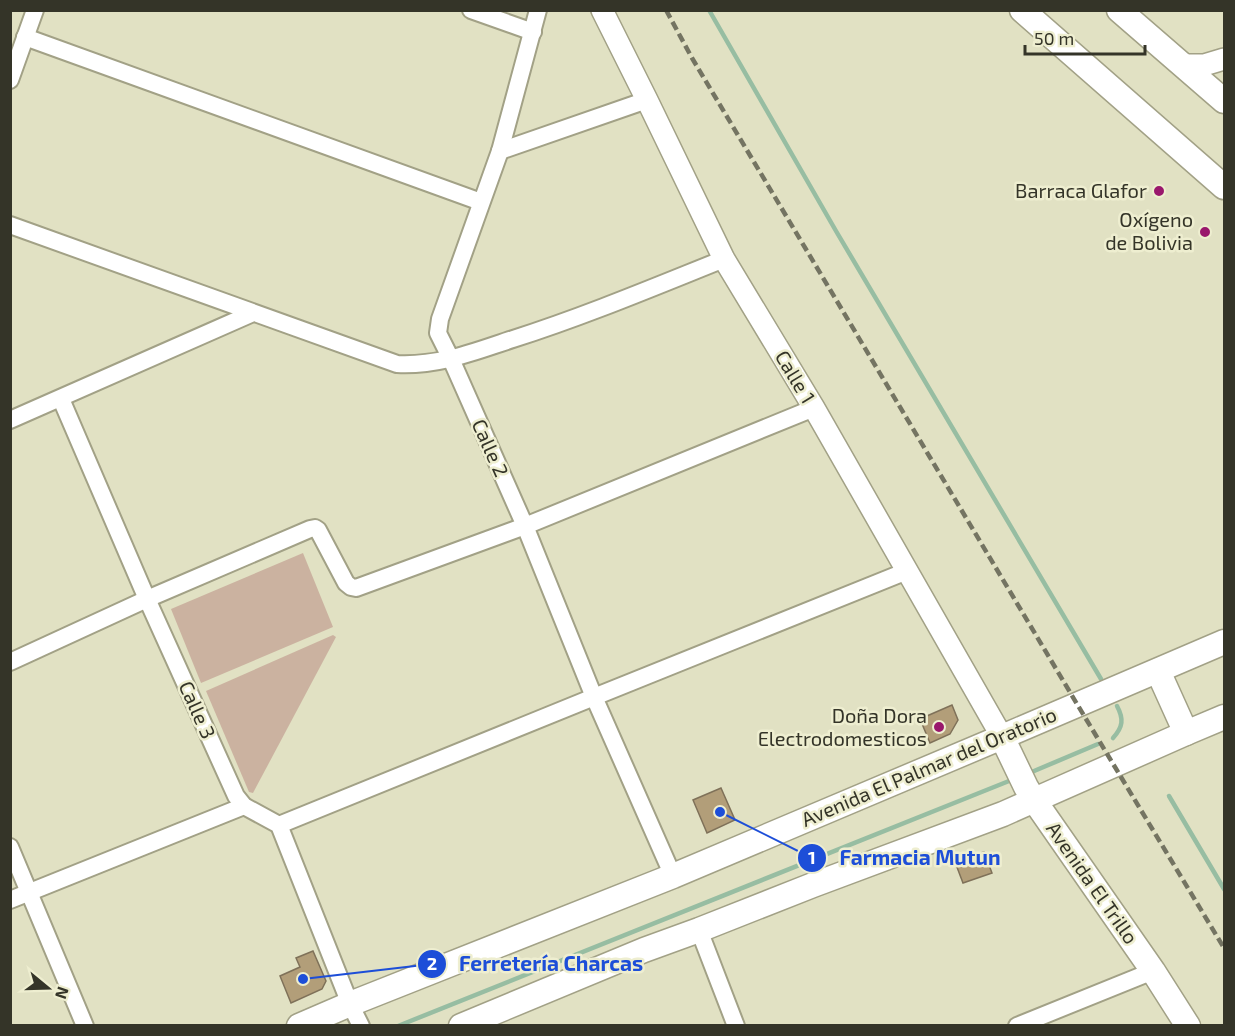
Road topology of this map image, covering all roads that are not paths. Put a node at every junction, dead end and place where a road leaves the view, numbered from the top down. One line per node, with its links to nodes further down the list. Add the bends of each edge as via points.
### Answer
1 (35, 10): 8 (street)
2 (471, 10): 7 (street)
3 (538, 10): 7 (street, Calle 2)
4 (602, 10): 12 (street, Calle 1)
5 (1022, 10): 15 (main road)
6 (1119, 10): 10 (main road)
7 (533, 32): 14 (street, Calle 2)
8 (25, 37): 11 (street); 16 (street)
9 (1224, 59): 10 (street, via 1204,65)
10 (1183, 65): 13 (main road)
11 (10, 80)
12 (647, 100): 14 (street); 18 (street, Calle 1)
13 (1224, 101)
14 (500, 151): 16 (street, Calle 2)
15 (1224, 187)
16 (481, 202): 20 (street, Calle 2, via 438,326)
17 (10, 225): 19 (street)
18 (724, 259): 20 (street, via 568,321); 22 (street, Calle 1)
19 (252, 313): 20 (street, via 397,364); 21 (street)
20 (451, 359): 24 (street, Calle 2)
21 (60, 399): 23 (street); 26 (street, Calle 3)
22 (814, 408): 24 (street); 25 (street, Calle 1)
23 (10, 420)
24 (525, 526): 26 (street, via 356,588 346,584 315,528); 30 (street, Calle 2)
25 (907, 571): 30 (street); 33 (street, Calle 1)
26 (147, 599): 28 (street); 35 (street, Calle 3, via 236,796)
27 (1224, 642): 29 (main road, Avenida El Palmar del Oratorio)
28 (10, 662)
29 (1161, 679): 32 (main road); 33 (main road, Avenida El Palmar del Oratorio)
30 (594, 697): 36 (street); 38 (street, Calle 2)
31 (1224, 717): 32 (main road)
32 (1183, 727): 34 (main road)
33 (1002, 737): 34 (main road, Avenida El Trillo); 38 (main road, Avenida El Palmar del Oratorio)
34 (1030, 794): 41 (main road, via 1003,814); 42 (main road, Avenida El Trillo)
35 (244, 806): 36 (street); 39 (street)
36 (279, 825): 43 (street)
37 (10, 847): 39 (street)
38 (673, 876): 43 (main road, Avenida El Palmar del Oratorio)
39 (30, 892): 40 (street); 44 (street)
40 (10, 900)
41 (699, 930): 46 (main road); 47 (street)
42 (1153, 971): 48 (street); 49 (main road, Avenida El Trillo)
43 (357, 1017): 45 (main road, Avenida El Palmar del Oratorio)
44 (86, 1026)
45 (299, 1026)
46 (461, 1026)
47 (736, 1026)
48 (1017, 1026)
49 (1188, 1026)

